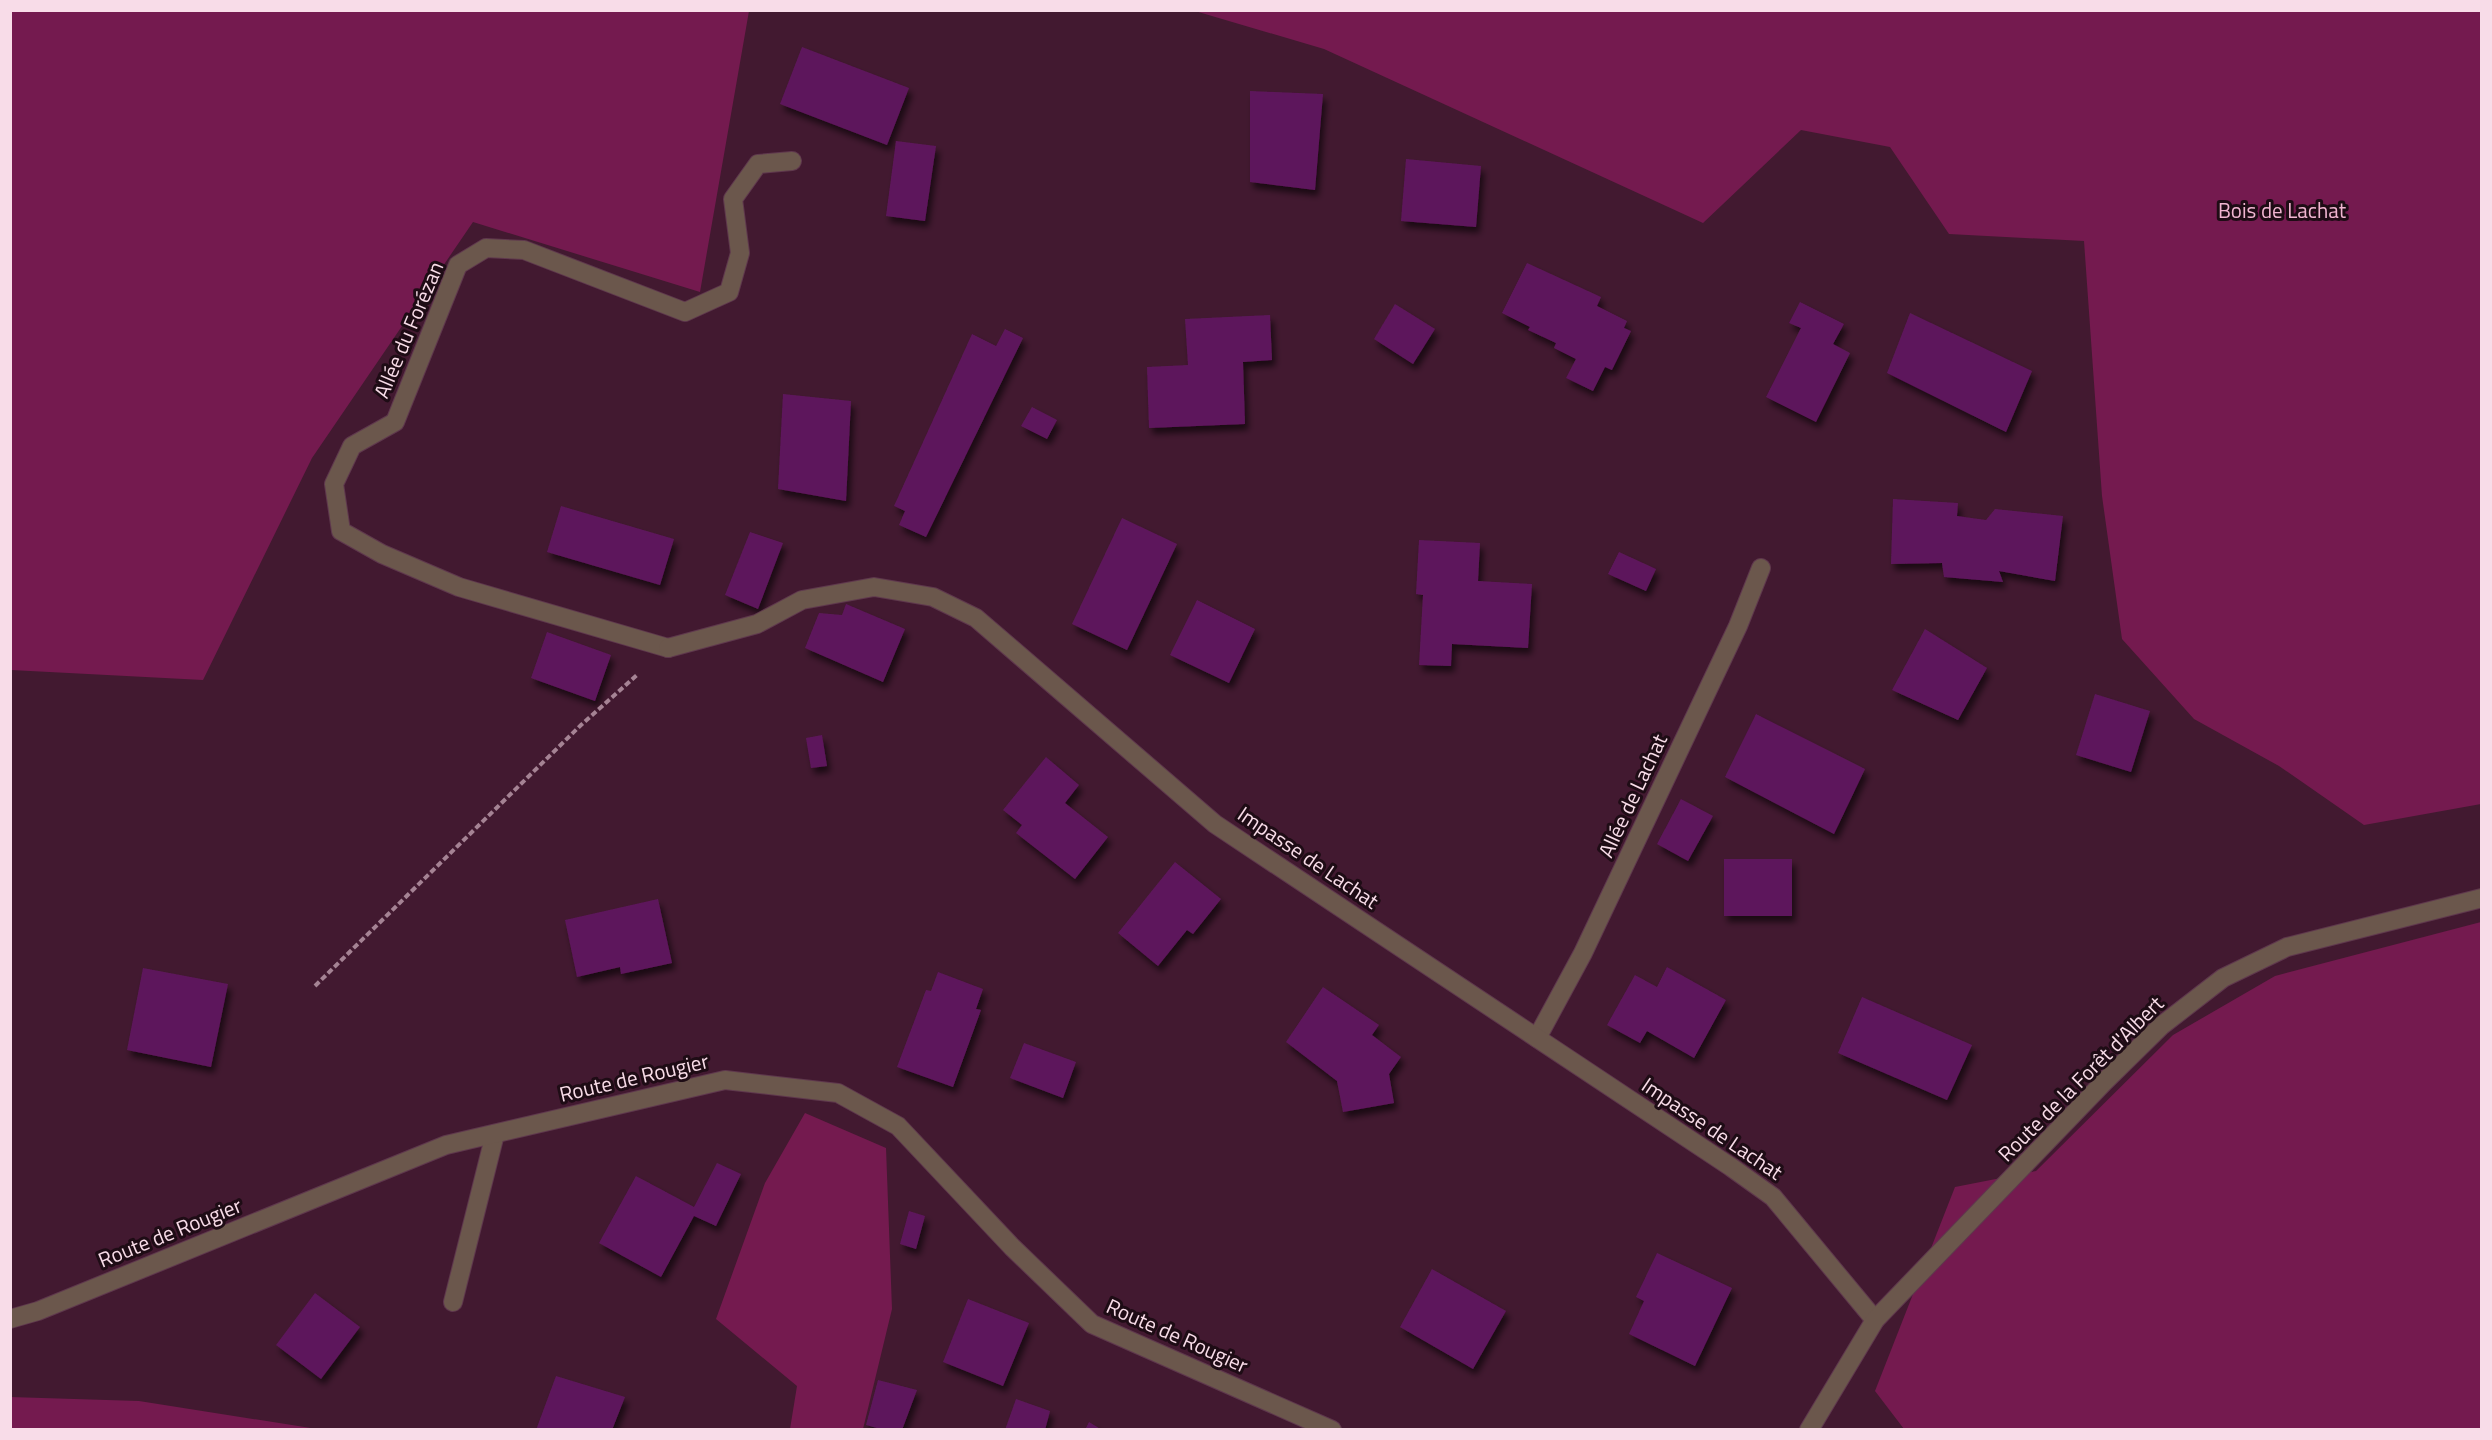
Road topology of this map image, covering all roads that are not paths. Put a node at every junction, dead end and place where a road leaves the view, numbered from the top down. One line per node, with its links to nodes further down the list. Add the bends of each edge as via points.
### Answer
1 (792, 161): 3 (street, Allée du Forézan, via 758,164 733,199 740,253 729,292 685,312 524,250 486,248 458,265 395,422 352,446 334,483 341,531 382,554 459,587)
2 (1761, 568): 5 (street, Allée de Lachat, via 1738,626 1593,932)
3 (668, 648): 5 (street, Impasse de Lachat, via 757,624 802,600 874,587 933,597 976,618 1215,824)
4 (2481, 898): 9 (street, Route de la Forêt d'Albert, via 2287,947 2223,978 2161,1026 2104,1081)
5 (1537, 1038): 9 (street, Impasse de Lachat, via 1773,1197)
6 (495, 1134): 7 (street); 8 (street, Route de Rougier, via 446,1145); 10 (street, Route de Rougier, via 724,1080 838,1093 898,1126 1012,1247 1092,1324)
7 (453, 1302)
8 (10, 1319)
9 (1875, 1320): 11 (street, Route de la Forêt d'Albert)
10 (1332, 1430)
11 (1809, 1430)

